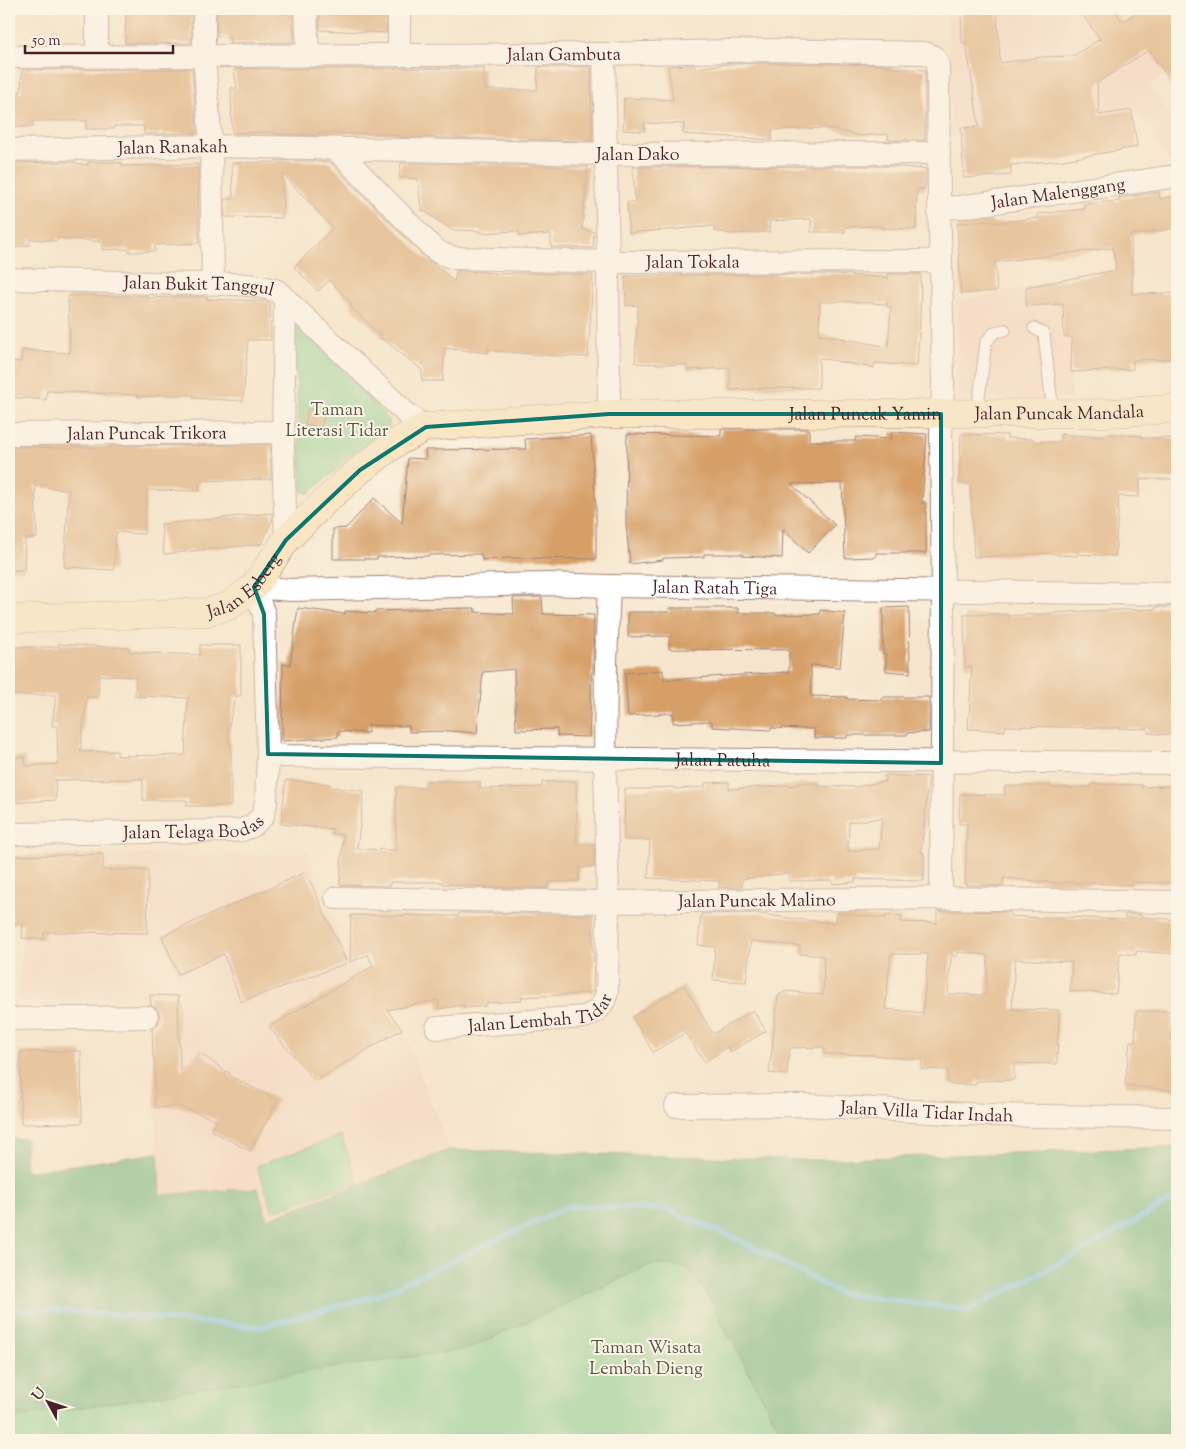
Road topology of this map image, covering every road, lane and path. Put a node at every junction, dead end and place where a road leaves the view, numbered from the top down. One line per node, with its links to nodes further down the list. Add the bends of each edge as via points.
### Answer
1 (97, 9): 8 (street)
2 (204, 9): 9 (street)
3 (306, 9): 5 (street)
4 (399, 9): 7 (street)
5 (308, 54): 7 (street, Jalan Gambuta); 9 (street, Jalan Gambuta)
6 (604, 54): 7 (street, Jalan Gambuta); 14 (street, Jalan Gambuta, via 772,50 930,54 936,58 938,66); 15 (street)
7 (399, 55)
8 (97, 56): 9 (street, Jalan Gambuta); 10 (street, Jalan Gambuta)
9 (204, 56): 11 (street)
10 (9, 57)
11 (211, 146): 12 (street, Jalan Ranakah); 13 (street, Jalan Ranakah); 21 (street)
12 (336, 149): 15 (street, Jalan Dako); 19 (street, Jalan Tokala, via 442,254 455,258)
13 (9, 150)
14 (939, 152): 15 (street, Jalan Dako); 17 (street)
15 (606, 154): 19 (street)
16 (1177, 176): 17 (street, Jalan Malenggang)
17 (939, 208): 18 (street)
18 (941, 261): 19 (street, Jalan Tokala); 28 (street)
19 (608, 262): 27 (street)
20 (9, 279): 21 (street, Jalan Bukit Tanggul)
21 (213, 283): 22 (street, Jalan Bukit Tanggul, via 268,288)
22 (284, 299): 30 (street, Jalan Bukit Tanggul, via 408,416); 31 (street)
23 (1034, 328): 26 (lane, via 1044,334)
24 (1004, 330): 29 (lane, via 995,332 986,342)
25 (1177, 408): 26 (main road, Jalan Puncak Mandala)
26 (1053, 413): 29 (main road, Jalan Puncak Mandala)
27 (609, 414): 28 (main road, Jalan Puncak Yamin); 30 (main road, Jalan Puncak Yamin)
28 (941, 414): 29 (main road, Jalan Puncak Mandala); 36 (street, Jalan Puncak Yamin)
29 (977, 414)
30 (426, 427): 33 (main road, Jalan Esberg, via 397,442 360,470)
31 (284, 432): 32 (street, Jalan Puncak Trikora); 33 (street)
32 (9, 434)
33 (286, 540): 35 (main road, Jalan Esberg)
34 (609, 586): 35 (street, Jalan Ratah Tiga, via 548,584 290,590); 36 (street, Jalan Ratah Tiga); 40 (street, Jalan Lembah Tidar)
35 (254, 587): 38 (main road, Jalan Esberg, via 229,606 207,612); 39 (street, Jalan Telaga Bodas, via 264,614)
36 (943, 590): 37 (street, Jalan Ratah Tiga); 41 (street, Jalan Puncak Yamin)
37 (1177, 594)
38 (9, 619)
39 (268, 754): 40 (street, Jalan Patuha); 43 (street, Jalan Telaga Bodas, via 263,816 242,830)
40 (605, 758): 41 (street, Jalan Patuha); 46 (street, Jalan Lembah Tidar)
41 (941, 763): 42 (street, Jalan Patuha); 45 (street, Jalan Puncak Yamin)
42 (1177, 763)
43 (9, 834)
44 (336, 898): 46 (street, Jalan Puncak Malino)
45 (941, 898): 46 (street, Jalan Puncak Malino); 47 (street, Jalan Puncak Malino)
46 (608, 902): 50 (street, Jalan Lembah Tidar, via 607,992 599,1009 584,1017)
47 (1177, 902)
48 (147, 1017): 49 (street)
49 (9, 1019)
50 (437, 1028)
51 (676, 1106): 52 (street, Jalan Villa Tidar Indah, via 803,1105 985,1115)
52 (1177, 1118)

